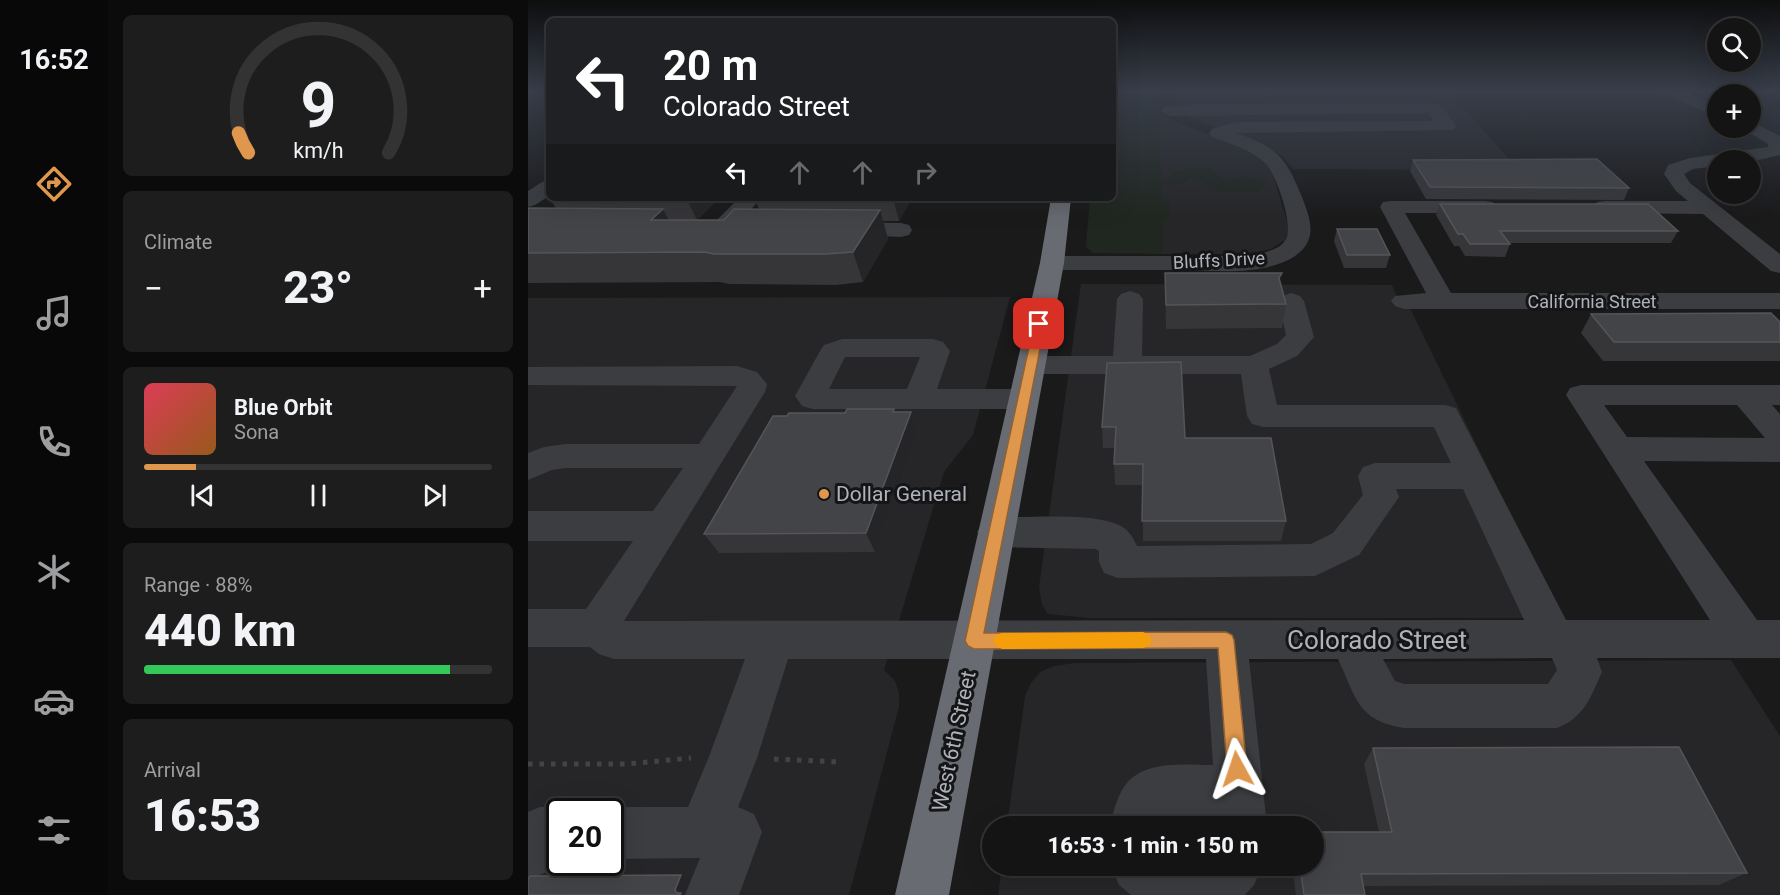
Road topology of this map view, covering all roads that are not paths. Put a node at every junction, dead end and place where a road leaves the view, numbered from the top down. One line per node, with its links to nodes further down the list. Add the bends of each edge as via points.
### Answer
1 (1217, 133): 4 (street, Bluffs Drive)
2 (1223, 133): 4 (street)
3 (1762, 133): 11 (street, via 1776,141 1776,150 1676,169 1675,178)
4 (1220, 134): 17 (street, Bluffs Drive, via 1253,146 1281,169 1302,228 1298,243 1291,250 1249,262)
5 (546, 188): 6 (street)
6 (528, 201)
7 (748, 201): 13 (street)
8 (1061, 201): 17 (highway, West 6th Street)
9 (1509, 207): 22 (street, via 1391,207)
10 (1581, 207): 11 (street)
11 (1708, 208): 18 (street)
12 (698, 229): 13 (street)
13 (721, 229): 14 (street)
14 (755, 229)
15 (822, 229): 16 (street)
16 (901, 230)
17 (1052, 263): 27 (highway, West 6th Street)
18 (1780, 266)
19 (1130, 299): 24 (street)
20 (1292, 301): 25 (street, via 1300,337 1287,350)
21 (1404, 301): 22 (street, California Street)
22 (1443, 301): 23 (street, California Street)
23 (1780, 301)
24 (1127, 365): 25 (street); 27 (street)
25 (1254, 365): 36 (street, via 1263,416 1445,416)
26 (528, 376): 34 (street, via 736,375 747,379 752,384 750,392)
27 (1027, 382): 30 (street); 39 (highway, West 6th Street)
28 (1745, 394): 29 (street); 31 (street); 32 (street, via 1581,395)
29 (1780, 394)
30 (918, 399)
31 (1780, 434)
32 (1616, 449): 33 (street); 42 (street)
33 (1780, 450)
34 (709, 456): 35 (street, via 565,456 544,459); 38 (street)
35 (528, 468)
36 (1474, 476): 39 (street, via 1375,476 1381,497 1346,544 1315,560 1118,562 1118,546 1107,536 1089,532); 46 (street)
37 (528, 526): 38 (street)
38 (663, 526): 41 (street)
39 (996, 532): 47 (highway, West 6th Street)
40 (528, 628): 41 (street)
41 (597, 628): 43 (street, Colorado Street, via 614,640)
42 (1763, 639): 46 (street, Colorado Street)
43 (773, 640): 47 (street, Colorado Street); 51 (street)
44 (1226, 640): 45 (street, Colorado Street); 47 (street, Colorado Street); 48 (street)
45 (1351, 640): 46 (street, Colorado Street); 46 (street, via 1379,696 1404,706 1557,706 1580,672)
46 (1562, 640)
47 (974, 641): 57 (highway, West 6th Street)
48 (1241, 808): 49 (street, via 1158,790 1141,806)
49 (1138, 816)
50 (624, 832): 51 (street)
51 (703, 832): 56 (street, via 736,832)
52 (546, 833): 53 (street, via 540,833)
53 (528, 853)
54 (1150, 876): 55 (street, via 1157,882 1221,881)
55 (1226, 876)
56 (712, 895)
57 (922, 895)

